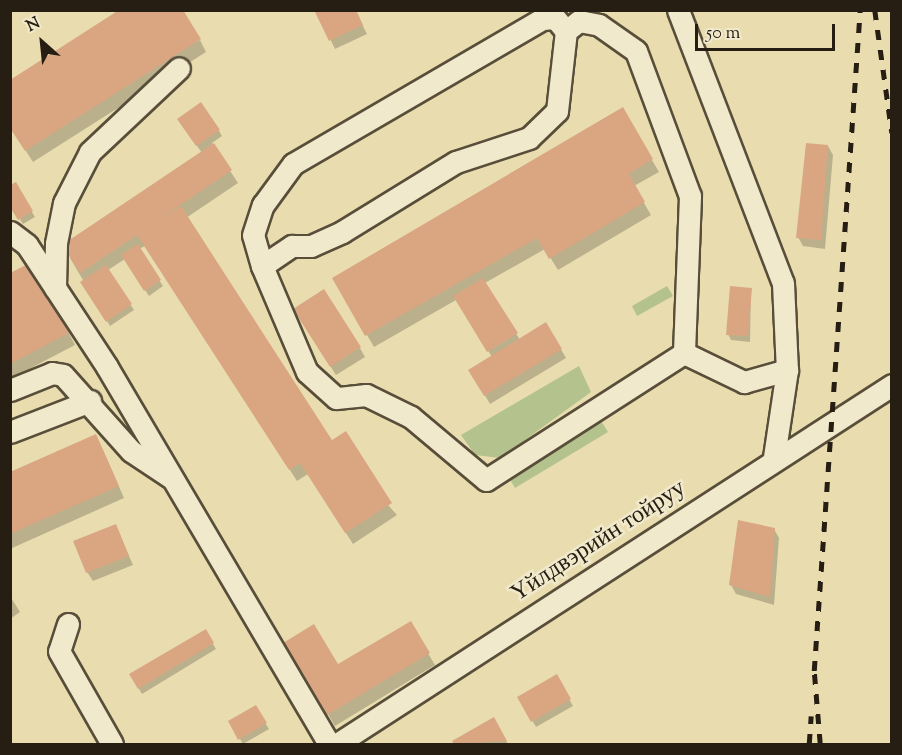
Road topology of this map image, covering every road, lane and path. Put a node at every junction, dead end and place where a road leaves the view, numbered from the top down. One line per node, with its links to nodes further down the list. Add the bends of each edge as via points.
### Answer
1 (678, 10): 8 (lane, via 783,283)
2 (566, 31): 5 (lane, via 557,111 529,138 456,162 342,232 311,246 292,246); 5 (lane, via 555,18 542,19 293,164 263,205 253,235); 7 (lane, via 579,21 598,25 636,51 690,196)
3 (179, 68): 6 (lane, via 90,152 64,203)
4 (10, 232): 6 (lane, via 27,245)
5 (262, 266): 7 (lane, via 307,372 336,398 366,395 411,417 486,480)
6 (55, 288): 14 (lane)
7 (684, 353): 8 (lane, via 744,382)
8 (788, 370): 13 (lane)
9 (891, 385): 13 (lane, Үйлдвэрийн тойруу)
10 (10, 390): 11 (lane, via 52,373 72,380)
11 (90, 401): 12 (lane); 14 (lane, via 131,451)
12 (10, 432)
13 (774, 457): 18 (lane, Үйлдвэрийн тойруу)
14 (176, 480): 17 (lane)
15 (68, 624): 16 (lane, via 59,651)
16 (112, 744)
17 (329, 744)
18 (338, 744)

